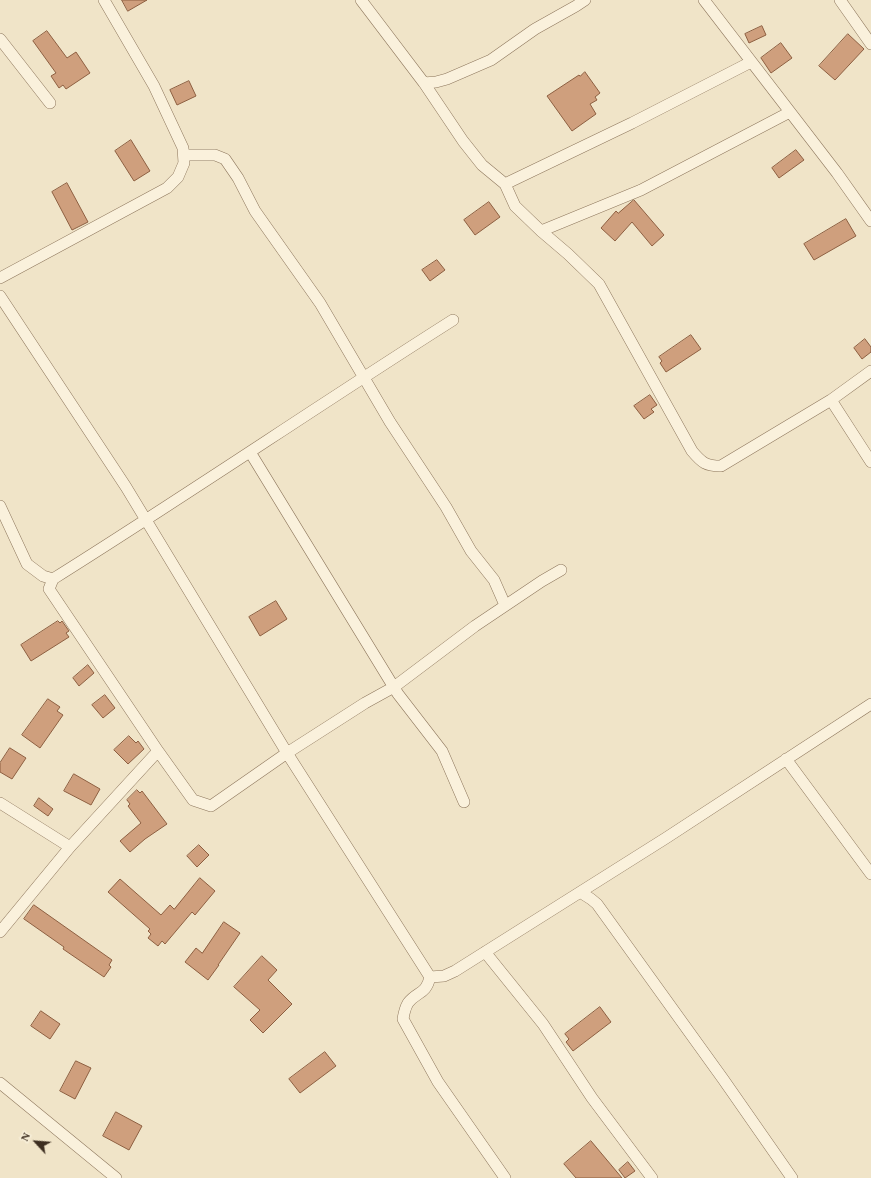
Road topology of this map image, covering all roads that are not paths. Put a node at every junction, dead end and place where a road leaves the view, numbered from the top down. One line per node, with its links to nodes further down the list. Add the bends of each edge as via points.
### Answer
1 (104, 0): 12 (street, via 154,86)
2 (361, 0): 9 (street)
3 (585, 0): 9 (street, via 534,29 491,60 436,82)
4 (704, 0): 8 (street)
5 (840, 0): 7 (street)
6 (0, 39): 10 (street)
7 (871, 44)
8 (752, 62): 11 (street); 13 (street)
9 (424, 83): 13 (street, via 472,153)
10 (50, 103)
11 (790, 112): 14 (street); 15 (street, via 641,190)
12 (184, 155): 16 (street, via 184,163 178,177 167,188); 20 (street, via 215,155 224,160 238,178 255,211 320,303)
13 (505, 184): 15 (street, via 515,206)
14 (871, 221)
15 (541, 231): 21 (street, via 599,284 700,461 721,466)
16 (0, 278)
17 (0, 296): 25 (street)
18 (453, 320): 20 (street)
19 (871, 371): 21 (street)
20 (364, 376): 22 (street); 28 (street, via 471,551 494,580)
21 (831, 400): 23 (street)
22 (250, 452): 25 (street); 29 (street)
23 (871, 462)
24 (0, 506): 27 (street, via 27,564 43,576)
25 (146, 520): 27 (street); 32 (street)
26 (561, 570): 28 (street)
27 (53, 579): 31 (street, via 49,589)
28 (505, 605): 29 (street)
29 (394, 687): 32 (street); 34 (street, via 442,751)
30 (871, 704): 33 (street)
31 (158, 751): 32 (street, via 194,800 211,806); 36 (street)
32 (287, 753): 41 (street)
33 (786, 759): 37 (street); 38 (street)
34 (464, 802)
35 (0, 803): 36 (street)
36 (70, 847): 39 (street)
37 (871, 874)
38 (580, 892): 40 (street); 46 (street, via 597,904)
39 (0, 932)
40 (485, 952): 41 (street, via 455,971 444,976); 45 (street, via 543,1024 592,1098)
41 (430, 977): 44 (street, via 429,985 408,1004 403,1019 438,1082)
42 (0, 1083): 43 (street)
43 (116, 1178)
44 (505, 1178)
45 (652, 1178)
46 (792, 1178)

